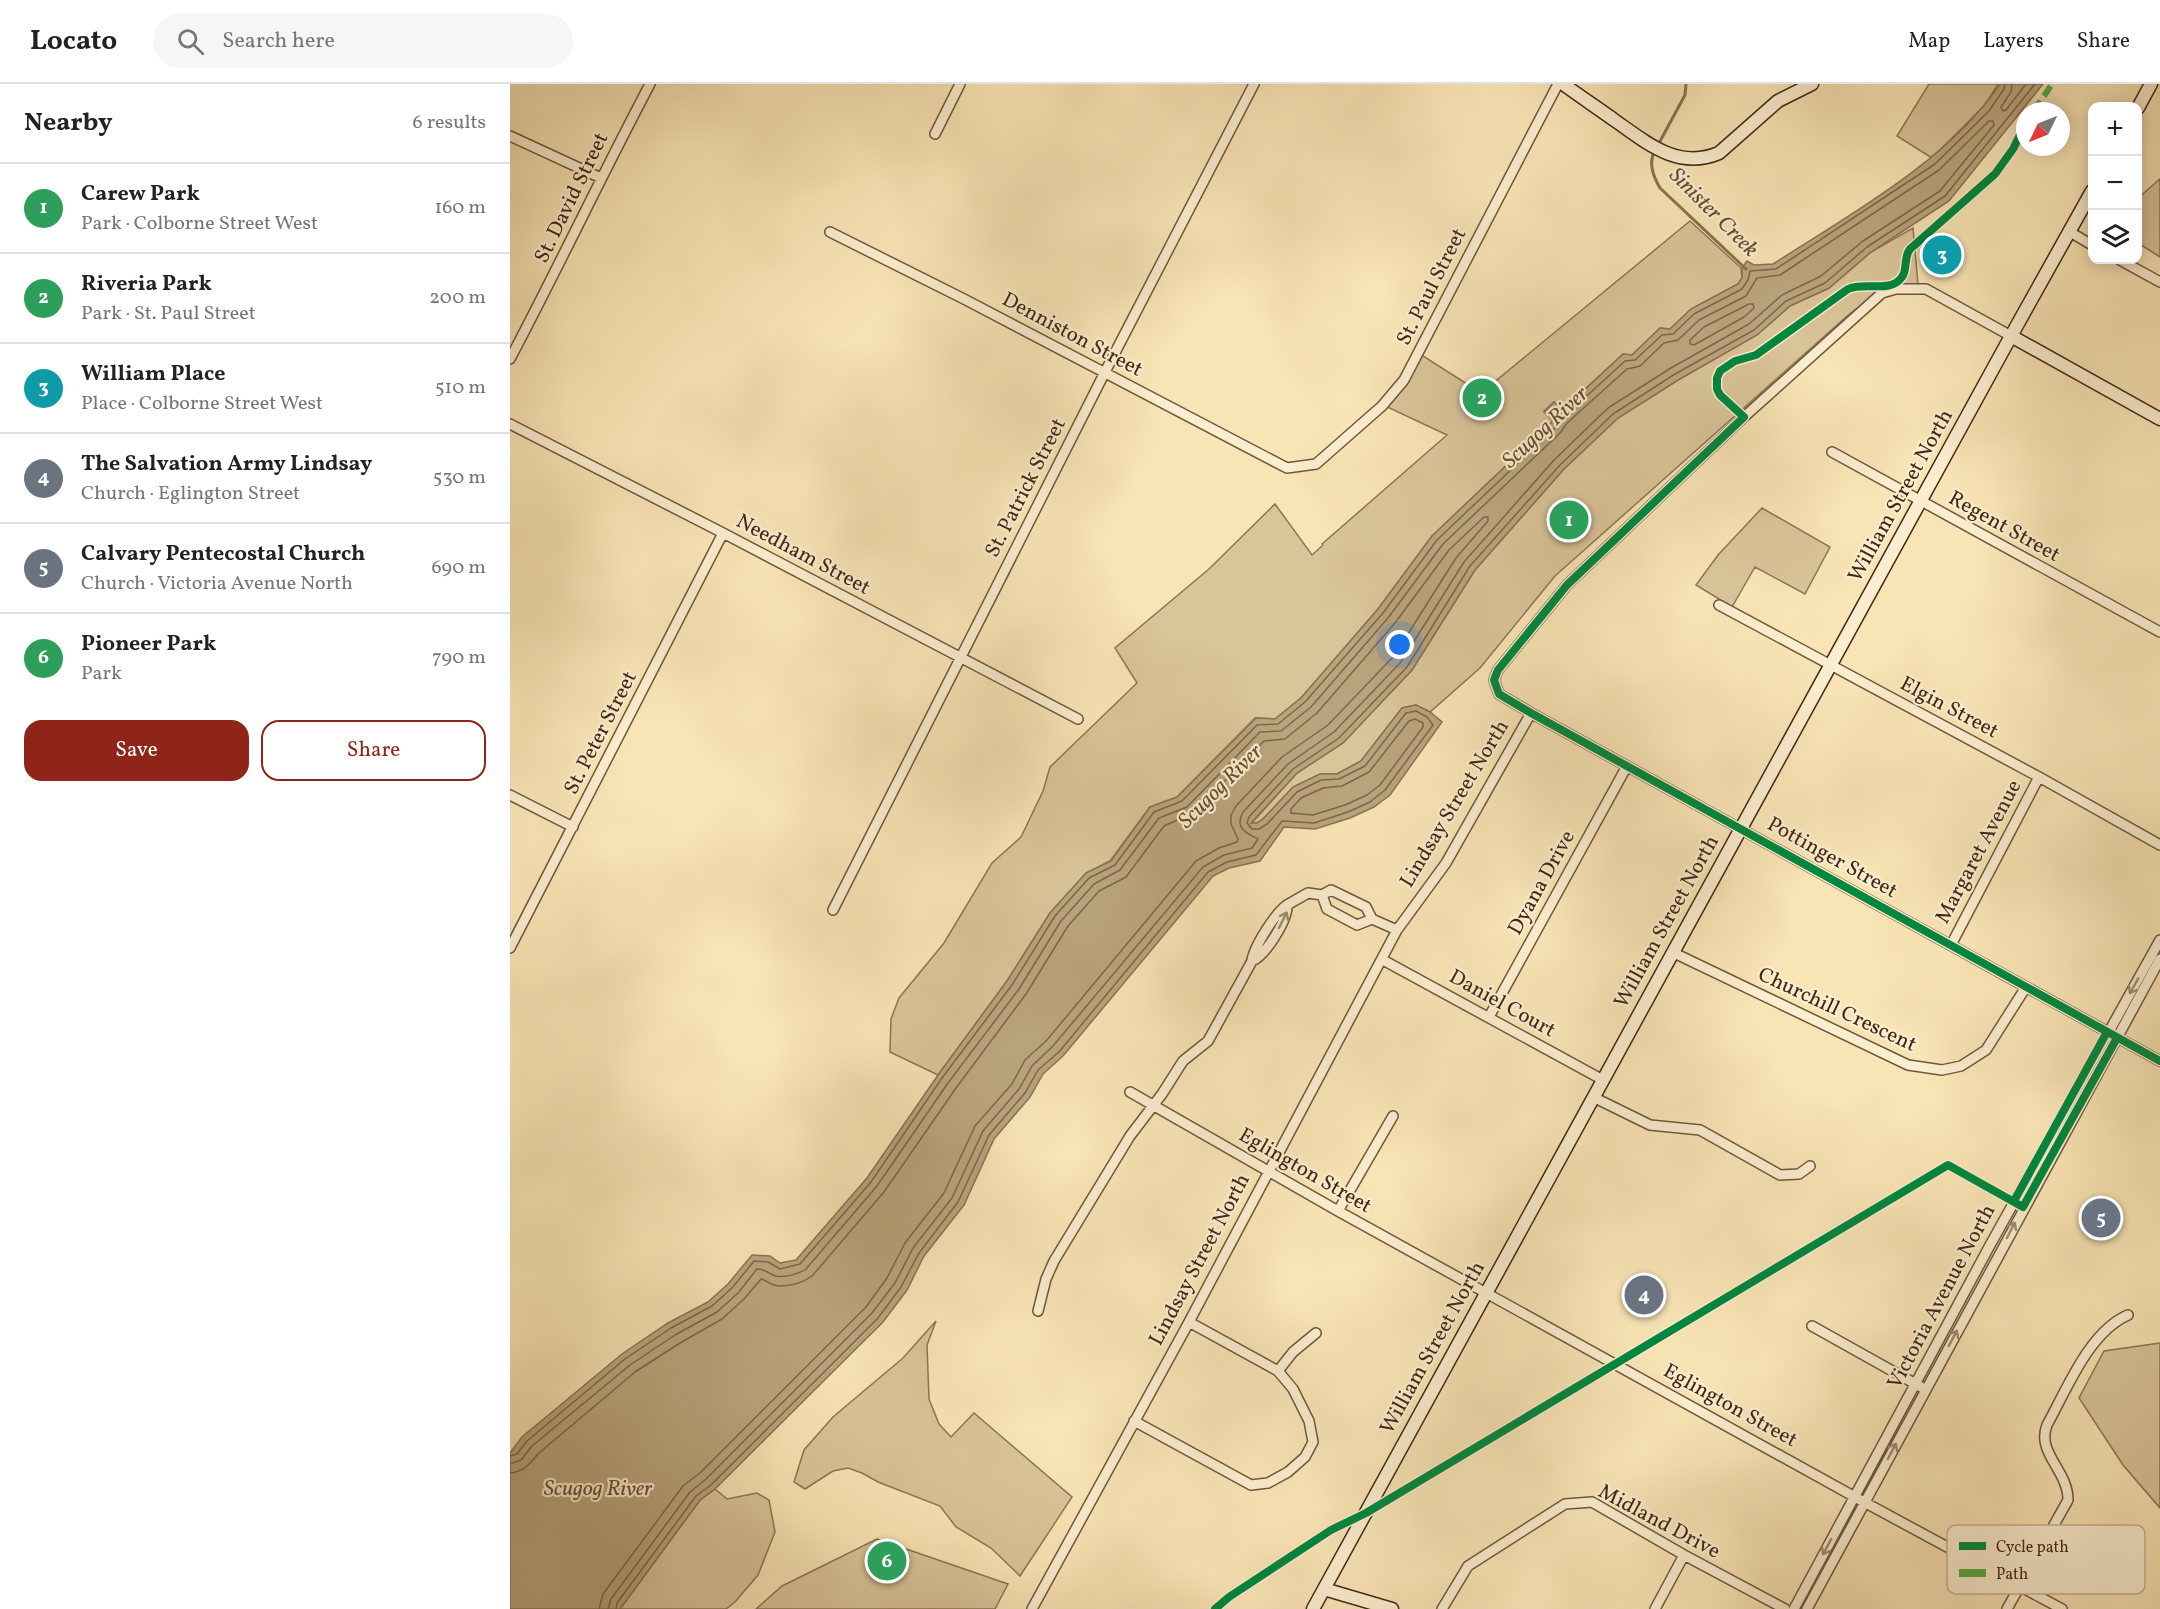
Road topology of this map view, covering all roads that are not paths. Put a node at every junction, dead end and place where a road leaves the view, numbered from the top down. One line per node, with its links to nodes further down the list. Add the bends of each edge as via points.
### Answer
1 (650, 84): 11 (street, St. David Street)
2 (960, 84): 9 (street)
3 (1254, 84): 20 (street, St. Patrick Street)
4 (1558, 84): 24 (street, St. Paul Street, via 1404,380 1382,406 1316,464)
5 (1563, 84): 6 (street, via 1656,149 1687,159 1712,156 1724,149 1778,101)
6 (1812, 84)
7 (2151, 84): 8 (street)
8 (2141, 102)
9 (935, 134)
10 (510, 136): 11 (street)
11 (600, 178): 19 (street, St. David Street)
12 (2088, 198): 14 (street, William Street North)
13 (830, 232): 20 (street, Denniston Street)
14 (2070, 232): 15 (street); 18 (street, William Street North)
15 (2088, 243)
16 (2127, 264): 17 (street)
17 (2160, 282)
18 (2011, 336): 21 (street); 25 (street, William Street North); 31 (street, Pottinger Street, via 1926,289 1882,293 1567,585 1494,680 1499,694)
19 (510, 359)
20 (1105, 372): 24 (street, Denniston Street, via 1287,468); 29 (street, St. Patrick Street)
21 (2160, 419)
22 (510, 424): 26 (street, Needham Street)
23 (1832, 452): 25 (street, Regent Street)
24 (1296, 468)
25 (1920, 502): 28 (street, Regent Street); 30 (street, William Street North)
26 (723, 533): 29 (street, Needham Street); 36 (street, St. Peter Street)
27 (1719, 605): 30 (street, Elgin Street)
28 (2160, 632)
29 (961, 659): 32 (street, Needham Street); 40 (street, St. Patrick Street)
30 (1831, 665): 34 (street, Elgin Street); 37 (street, William Street North)
31 (1531, 713): 33 (street, Pottinger Street); 42 (street, Lindsay Street North, via 1446,863)
32 (1078, 719)
33 (1626, 766): 37 (street, Pottinger Street); 50 (street, Dyana Drive)
34 (2039, 777): 38 (street, Elgin Street); 44 (street, Margaret Avenue)
35 (510, 795): 36 (street)
36 (573, 827): 45 (street, St. Peter Street)
37 (1741, 828): 44 (street, Pottinger Street); 46 (street, William Street North)
38 (2160, 844)
39 (1322, 896): 41 (street, via 1331,890 1366,907); 41 (street, via 1327,909 1357,925); 57 (street, via 1308,893 1287,905 1288,914 1269,936 1260,958 1252,961 1208,1041 1183,1061)
40 (833, 910)
41 (1372, 919): 42 (street)
42 (1397, 930): 48 (street, Lindsay Street North)
43 (2160, 940): 51 (street, Victoria Avenue North, one-way to 51)
44 (1951, 945): 49 (street, Pottinger Street)
45 (510, 948)
46 (1672, 952): 49 (street, Churchill Crescent, via 1908,1065 1942,1070 1961,1066 1986,1050); 54 (street, William Street North)
47 (2160, 959): 52 (street, Victoria Avenue North)
48 (1383, 960): 50 (street, Daniel Court); 60 (street, Lindsay Street North)
49 (2026, 987): 51 (street, Pottinger Street)
50 (1489, 1017): 54 (street, Daniel Court)
51 (2107, 1032): 52 (street, Pottinger Street); 62 (street, Victoria Avenue North)
52 (2117, 1038): 53 (street, Pottinger Street); 63 (street, Victoria Avenue North, one-way to 52)
53 (2160, 1061)
54 (1603, 1080): 56 (street, William Street North)
55 (1130, 1092): 57 (street, Eglington Street)
56 (1593, 1097): 59 (street, via 1650,1125 1700,1130 1780,1175 1800,1174); 64 (street, William Street North)
57 (1154, 1105): 60 (street, Eglington Street); 65 (street, via 1130,1136 1059,1252 1046,1279)
58 (1393, 1116): 61 (street)
59 (1810, 1166)
60 (1268, 1171): 61 (street, Eglington Street); 67 (street, Lindsay Street North)
61 (1338, 1211): 64 (street, Eglington Street)
62 (1989, 1247): 63 (street); 71 (street, Victoria Avenue North)
63 (1999, 1253): 72 (street, Victoria Avenue North, one-way to 63)
64 (1486, 1292): 74 (street, Eglington Street); 79 (street, William Street North)
65 (1038, 1311)
66 (2128, 1315): 76 (street, via 2116,1320 2094,1342 2043,1436 2068,1492 2068,1500)
67 (1189, 1322): 70 (street); 73 (street, Lindsay Street North)
68 (1812, 1326): 71 (street)
69 (1317, 1333): 70 (street, via 1293,1352)
70 (1278, 1371): 73 (street, via 1293,1389 1309,1421 1313,1442 1305,1457 1268,1483 1251,1485)
71 (1916, 1384): 72 (street); 74 (street, Victoria Avenue North)
72 (1925, 1389): 75 (street, Victoria Avenue North, one-way to 72)
73 (1134, 1421): 82 (street, Lindsay Street North)
74 (1854, 1495): 75 (street, Eglington Street); 88 (street, Victoria Avenue North, one-way to 88)
75 (1864, 1502): 77 (street, Eglington Street); 89 (street, Victoria Avenue North)
76 (2054, 1525)
77 (1947, 1547)
78 (1684, 1555): 85 (street, Midland Drive, via 1592,1502 1565,1504 1468,1566); 86 (street); 87 (street, Midland Drive)
79 (1324, 1589): 83 (street, William Street North); 84 (street)
80 (2015, 1594): 90 (street)
81 (2034, 1594): 91 (street, Eglington Street)
82 (1032, 1609)
83 (1313, 1609)
84 (1392, 1609)
85 (1442, 1609)
86 (1656, 1609)
87 (1785, 1609)
88 (1794, 1609)
89 (1807, 1609)
90 (2007, 1609)
91 (2062, 1609)

